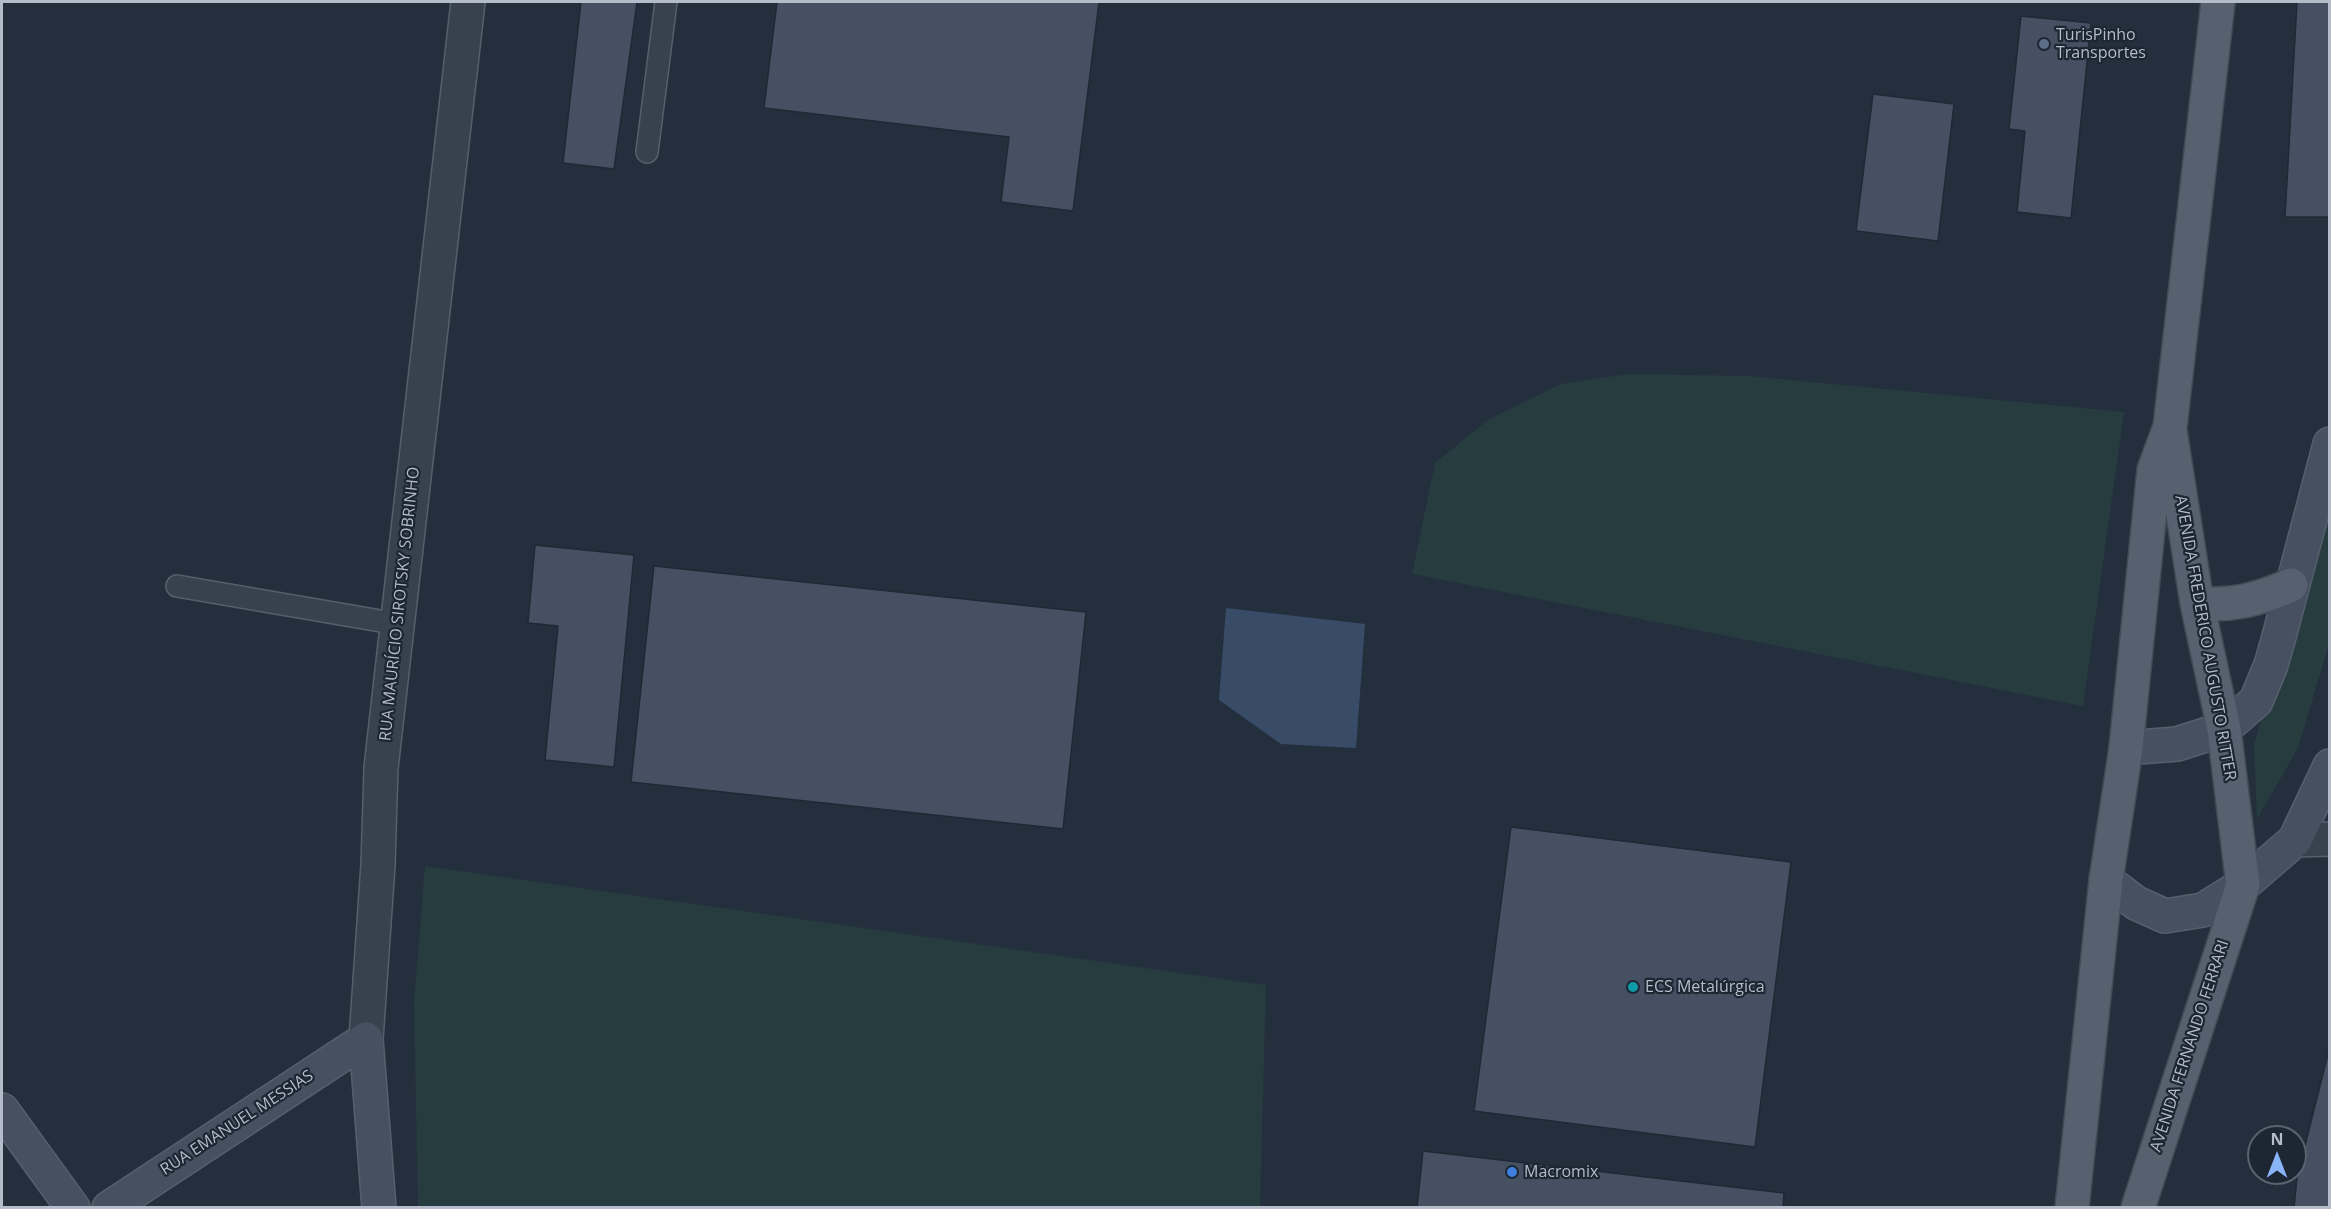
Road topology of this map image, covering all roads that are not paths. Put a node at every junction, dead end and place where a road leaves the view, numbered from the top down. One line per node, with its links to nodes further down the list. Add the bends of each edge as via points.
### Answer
1 (468, 2): 10 (street, RUA MAURÍCIO SIROTSKY SOBRINHO)
2 (666, 2): 4 (lane)
3 (2218, 2): 5 (main road, AVENIDA FREDERICO AUGUSTO RITTER)
4 (647, 152)
5 (2170, 427): 9 (main road, AVENIDA FREDERICO AUGUSTO RITTER); 12 (main road, AVENIDA FREDERICO AUGUSTO RITTER, via 2154,470)
6 (2330, 444): 7 (main road)
7 (2291, 585): 9 (main road, via 2230,605); 11 (main road, via 2271,665 2256,701)
8 (177, 586): 10 (lane)
9 (2197, 603): 11 (main road, AVENIDA FREDERICO AUGUSTO RITTER)
10 (398, 624): 18 (street, RUA MAURÍCIO SIROTSKY SOBRINHO, via 381,768)
11 (2223, 729): 12 (main road, via 2177,744); 17 (main road, AVENIDA FREDERICO AUGUSTO RITTER)
12 (2126, 748): 16 (main road)
13 (2330, 766): 15 (main road)
14 (2330, 839): 15 (street)
15 (2295, 840): 17 (main road)
16 (2106, 880): 17 (main road, via 2136,903 2164,916 2203,910); 23 (main road)
17 (2243, 885): 24 (main road, AVENIDA FERNANDO FERRARI)
18 (366, 1040): 21 (main road, RUA EMANUEL MESSIAS); 22 (main road, RUA MAURÍCIO SIROTSKY SOBRINHO)
19 (2, 1110): 20 (main road)
20 (74, 1208)
21 (109, 1208)
22 (379, 1208)
23 (2072, 1208)
24 (2139, 1208)

